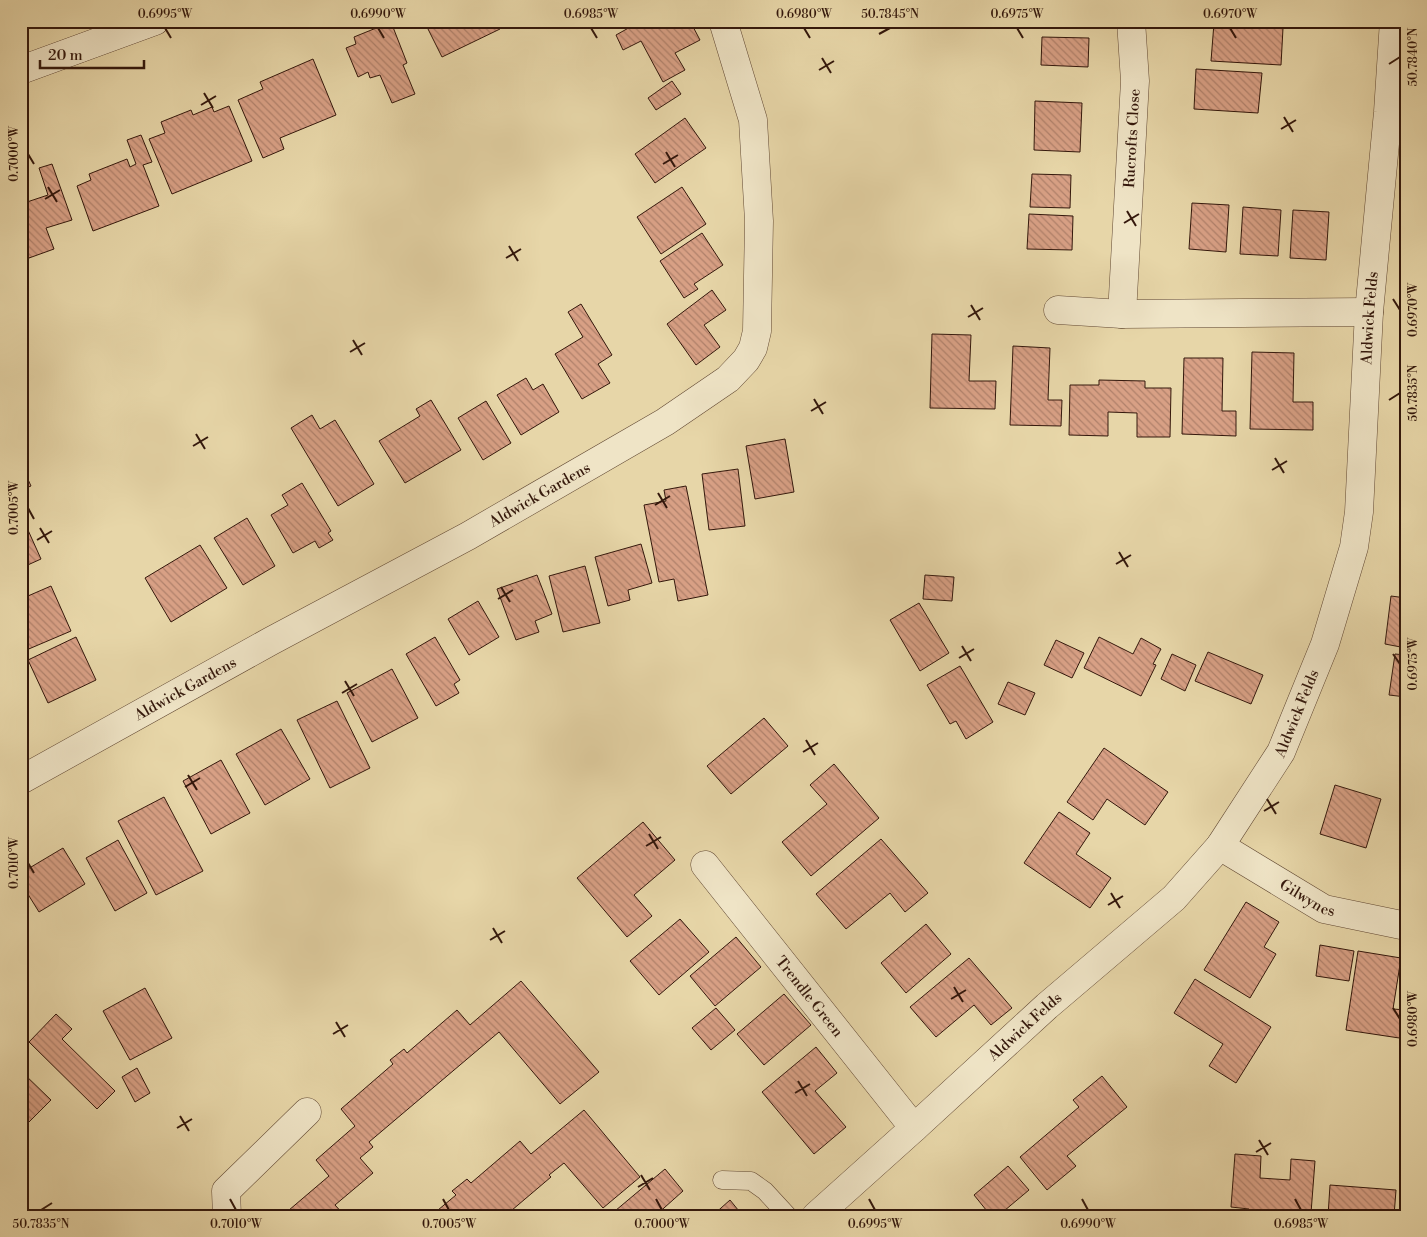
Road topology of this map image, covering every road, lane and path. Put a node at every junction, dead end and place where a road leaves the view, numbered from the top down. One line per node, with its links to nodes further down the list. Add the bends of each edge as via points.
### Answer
1 (155, 21): 5 (street)
2 (723, 21): 9 (street, Aldwick Gardens, via 754,129 759,221 757,331 746,360 728,379 665,422 477,531)
3 (1131, 21): 8 (street, Rucrofts Close, via 1135,81)
4 (1394, 21): 7 (street, Aldwick Felds)
5 (21, 70)
6 (1058, 310): 8 (street)
7 (1369, 312): 8 (street); 10 (street, Aldwick Felds, via 1361,486 1354,547 1325,644 1281,752)
8 (1122, 314)
9 (21, 780)
10 (1220, 846): 12 (street, Gilwynes, via 1324,909); 14 (street, Aldwick Felds, via 1174,898 1047,1006)
11 (705, 865): 14 (street, Trendle Green)
12 (1406, 926)
13 (307, 1112): 16 (street, via 226,1191)
14 (914, 1128): 18 (street, Aldwick Felds)
15 (722, 1180): 17 (lane, via 751,1181)
16 (227, 1216)
17 (788, 1216)
18 (816, 1216)

